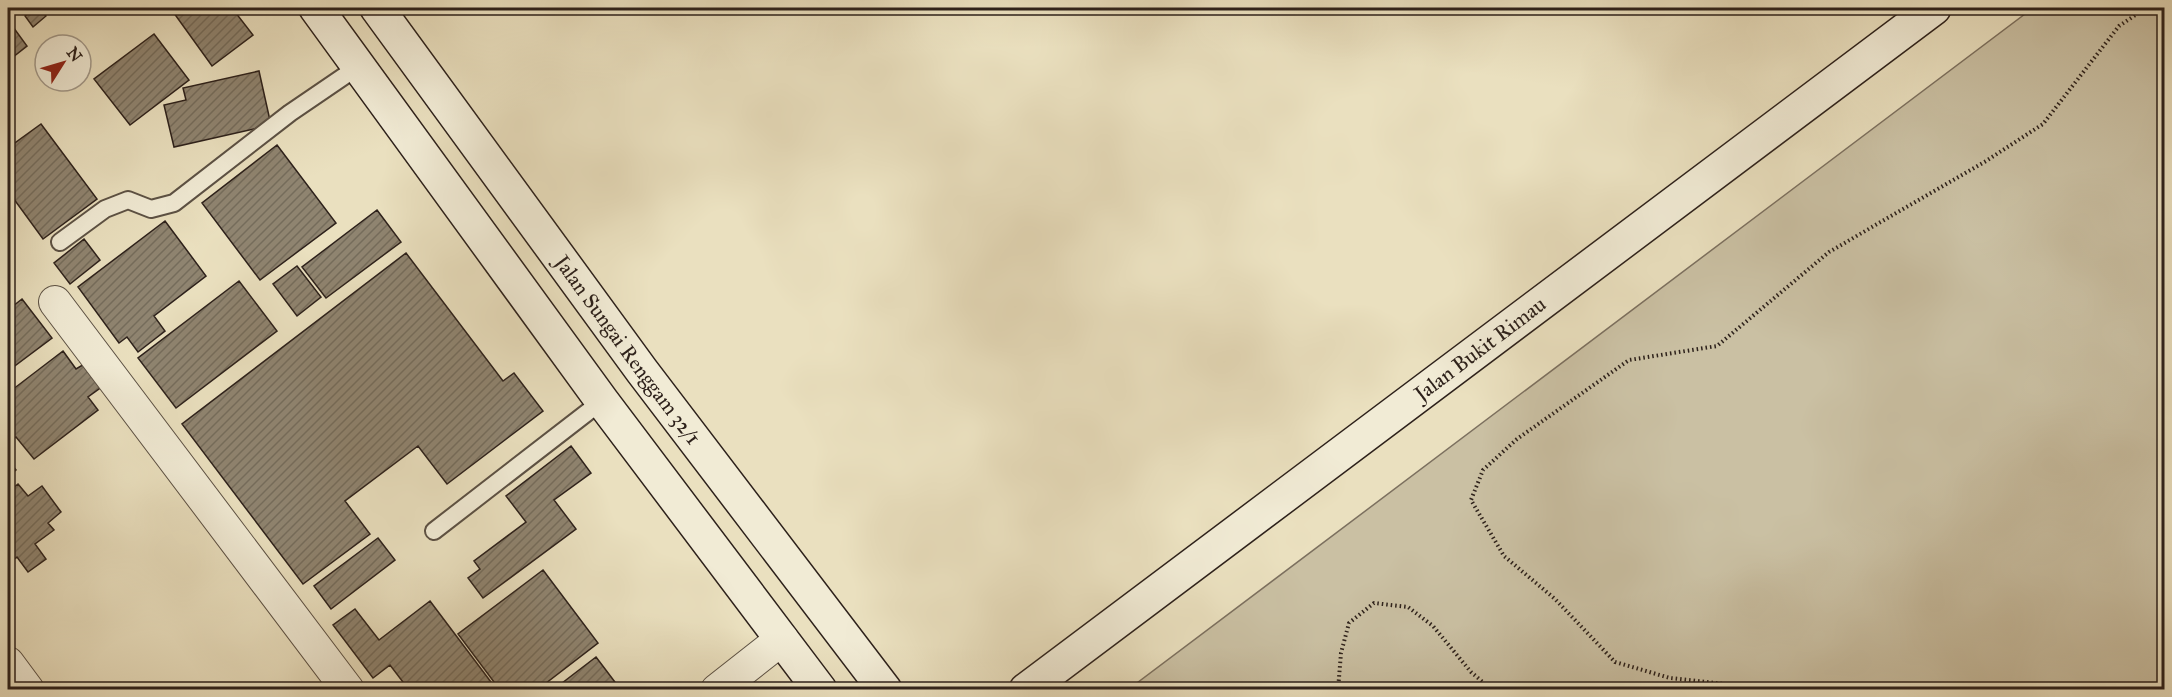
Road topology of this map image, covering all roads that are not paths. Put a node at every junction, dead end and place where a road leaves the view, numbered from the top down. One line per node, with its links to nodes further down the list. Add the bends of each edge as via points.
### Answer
1 (316, 8): 4 (main road)
2 (377, 8): 7 (main road, Jalan Sungai Renggam 32/1)
3 (1934, 8): 17 (main road, Jalan Bukit Rimau)
4 (359, 66): 5 (lane, via 290,113 174,203 151,209 128,200 105,209); 8 (main road)
5 (60, 242)
6 (55, 302): 12 (street)
7 (642, 370): 8 (main road); 13 (main road, Jalan Sungai Renggam 32/1)
8 (602, 401): 9 (lane); 10 (main road)
9 (434, 531)
10 (782, 639): 15 (street); 16 (main road)
11 (8, 663): 14 (street)
12 (345, 688)
13 (886, 689)
14 (28, 690)
15 (717, 690)
16 (820, 690)
17 (1026, 690)

